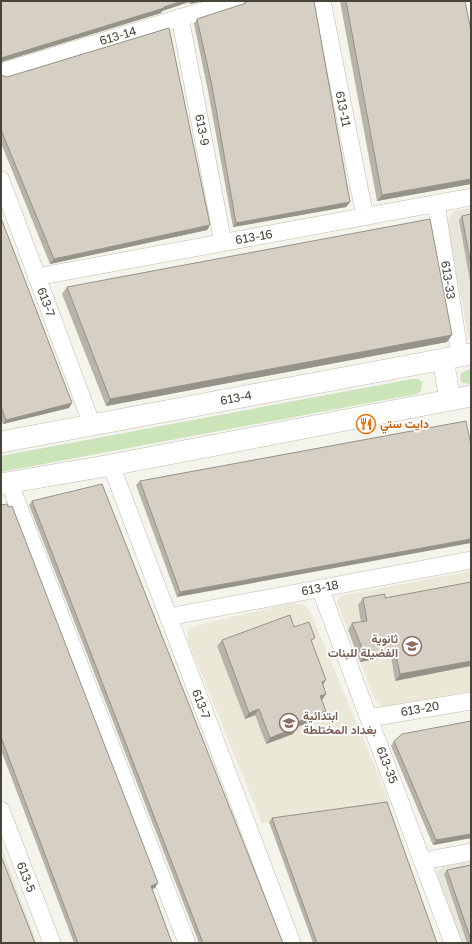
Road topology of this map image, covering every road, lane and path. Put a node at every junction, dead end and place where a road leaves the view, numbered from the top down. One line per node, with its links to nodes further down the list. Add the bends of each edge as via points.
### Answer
1 (236, 1): 3 (street, 613-14)
2 (322, 1): 8 (street, 613-11)
3 (180, 17): 4 (street, 613-14); 9 (street, 613-9)
4 (1, 72)
5 (1, 180): 10 (street, 613-7)
6 (471, 197): 7 (street, 613-16)
7 (436, 204): 8 (street, 613-16); 11 (street, 613-33)
8 (365, 217): 9 (street, 613-16)
9 (223, 243): 10 (street, 613-16)
10 (36, 277): 14 (street, 613-7)
11 (458, 356): 13 (street); 14 (street, 613-4)
12 (471, 396): 13 (street)
13 (450, 400): 16 (street)
14 (92, 425): 15 (street, 613-4)
15 (1, 442)
16 (111, 465): 17 (street); 20 (street, 613-7)
17 (5, 483): 27 (street)
18 (471, 560): 19 (street, 613-18)
19 (320, 588): 20 (street, 613-18); 22 (street, 613-35)
20 (168, 617): 28 (street, 613-7)
21 (471, 700): 22 (street, 613-20)
22 (369, 718): 25 (street, 613-35)
23 (1, 810): 26 (street, 613-5)
24 (471, 852): 25 (street)
25 (423, 862): 29 (street, 613-35)
26 (52, 943)
27 (187, 943)
28 (292, 943)
29 (453, 943)

